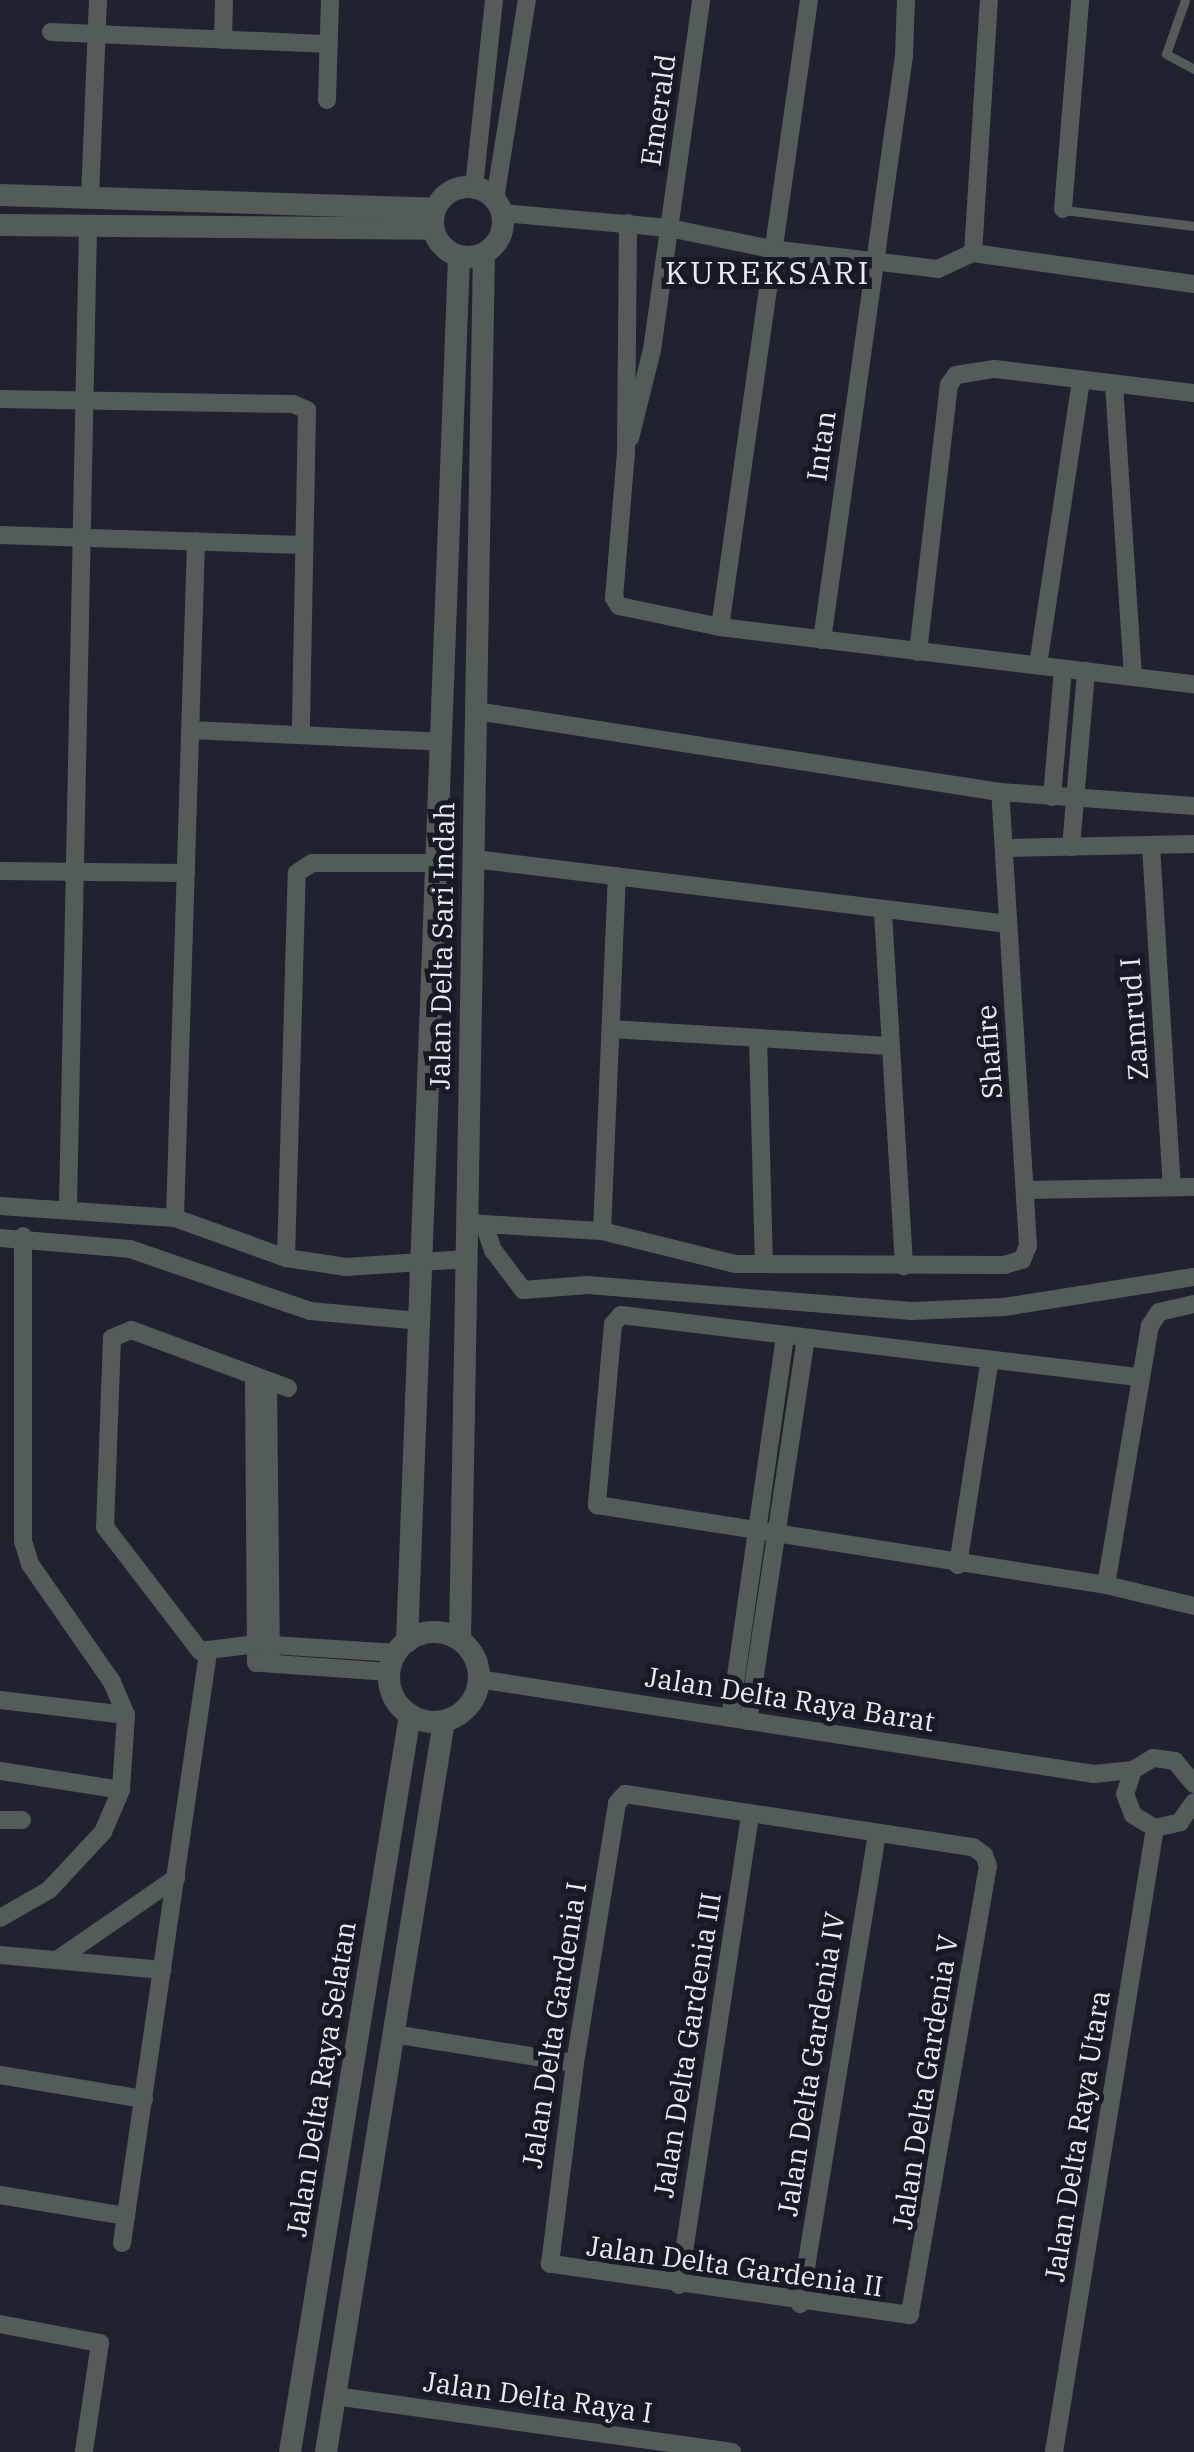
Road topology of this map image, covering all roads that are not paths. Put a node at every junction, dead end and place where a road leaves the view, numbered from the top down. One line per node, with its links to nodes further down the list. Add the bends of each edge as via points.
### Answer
1 (98, 0): 13 (street)
2 (224, 0): 14 (street)
3 (330, 0): 15 (street)
4 (701, 0): 28 (street, Emerald)
5 (810, 0): 29 (street)
6 (906, 0): 33 (street, Intan)
7 (989, 0): 30 (street)
8 (1080, 0): 22 (street)
9 (1185, 0): 16 (lane, via 1166,54)
10 (494, 2): 11 (street); 18 (street)
11 (526, 5): 21 (street)
12 (52, 32): 13 (street)
13 (97, 34): 14 (street); 20 (street)
14 (222, 40): 15 (street)
15 (328, 44): 17 (street)
16 (1194, 69)
17 (327, 100)
18 (474, 187): 21 (street); 23 (street, via 451,191)
19 (0, 195): 20 (street)
20 (90, 198): 23 (street)
21 (499, 206): 24 (street); 31 (street, via 498,241)
22 (1063, 210): 27 (lane)
23 (434, 219): 26 (street); 32 (street, via 442,246)
24 (628, 223): 28 (street); 40 (street)
25 (0, 225): 26 (street)
26 (88, 226): 39 (street)
27 (1194, 226)
28 (669, 228): 29 (street); 40 (street, Emerald, via 652,350)
29 (771, 249): 33 (street); 47 (street)
30 (973, 253): 33 (street, via 947,270); 34 (street)
31 (484, 254): 32 (street); 45 (street, Jalan Delta Sari Indah)
32 (459, 256): 46 (street, Jalan Delta Sari Indah)
33 (874, 260): 48 (street, Intan)
34 (1194, 284)
35 (1081, 380): 36 (street); 49 (street, via 966,371 949,385); 50 (street)
36 (1114, 384): 37 (street); 53 (street)
37 (1194, 393)
38 (0, 399): 39 (street)
39 (86, 402): 42 (street); 44 (street, via 302,407 310,416)
40 (626, 452): 47 (street, via 614,598 626,610)
41 (0, 535): 42 (street)
42 (82, 538): 43 (street); 72 (street)
43 (196, 541): 44 (street); 56 (street)
44 (304, 544): 57 (street)
45 (479, 552): 46 (street); 55 (street, Jalan Delta Sari Indah)
46 (448, 553): 58 (street, Jalan Delta Sari Indah)
47 (720, 627): 48 (street)
48 (822, 640): 49 (street)
49 (918, 652): 50 (street)
50 (1038, 666): 51 (street)
51 (1063, 668): 52 (street); 61 (street)
52 (1086, 671): 53 (street); 62 (street)
53 (1133, 676): 54 (street)
54 (1194, 684)
55 (476, 711): 59 (street); 63 (street, Jalan Delta Sari Indah)
56 (190, 730): 57 (street); 73 (street)
57 (301, 735): 58 (street)
58 (441, 742): 60 (street, Jalan Delta Sari Indah)
59 (1000, 792): 61 (street); 68 (street, Shafire)
60 (439, 798): 63 (street); 70 (street, Jalan Delta Sari Indah)
61 (1052, 798): 62 (street)
62 (1072, 800): 64 (street); 67 (street)
63 (474, 801): 69 (street, Jalan Delta Sari Indah)
64 (1194, 806)
65 (1194, 844): 66 (street)
66 (1150, 846): 67 (street); 82 (street, Zamrud I)
67 (1071, 847): 68 (street)
68 (1005, 848): 76 (street, Shafire)
69 (474, 859): 74 (street); 81 (street, Jalan Delta Sari Indah)
70 (436, 863): 80 (street, Jalan Delta Sari Indah); 92 (street, via 312,863 297,873)
71 (0, 871): 72 (street)
72 (75, 872): 73 (street); 86 (street)
73 (186, 874): 87 (street)
74 (617, 876): 75 (street); 77 (street)
75 (882, 912): 76 (street); 79 (street)
76 (1008, 924): 84 (street, Shafire)
77 (611, 1029): 78 (street); 89 (street)
78 (758, 1038): 79 (street); 95 (street)
79 (888, 1046): 96 (street)
80 (428, 1082): 81 (street); 94 (street, Jalan Delta Sari Indah)
81 (470, 1082): 88 (street, Jalan Delta Sari Indah)
82 (1172, 1187): 83 (street); 84 (street)
83 (1194, 1187)
84 (1025, 1190): 96 (street, Shafire, via 1027,1253 1016,1264)
85 (0, 1206): 86 (street)
86 (68, 1206): 87 (street)
87 (175, 1218): 92 (street)
88 (476, 1224): 89 (street); 93 (street, Jalan Delta Sari Indah); 97 (street, via 515,1284 532,1290 588,1285 912,1311 1004,1307)
89 (602, 1231): 95 (street, via 721,1262)
90 (23, 1236): 91 (street); 99 (street, via 130,1249 310,1311); 117 (street, via 23,1540 37,1576 112,1682)
91 (0, 1238)
92 (286, 1258): 94 (street, via 346,1268)
93 (466, 1259): 94 (street); 111 (street, Jalan Delta Sari Indah)
94 (421, 1260): 99 (street, Jalan Delta Sari Indah)
95 (764, 1262): 96 (street)
96 (904, 1266)
97 (1194, 1277)
98 (1194, 1304): 103 (street, via 1152,1320)
99 (419, 1321): 114 (street, Jalan Delta Sari Indah)
100 (785, 1336): 101 (street); 106 (street); 106 (street, via 626,1314 614,1324 597,1505)
101 (806, 1339): 102 (street); 107 (street)
102 (989, 1364): 103 (street); 108 (street)
103 (1137, 1377): 109 (street)
104 (261, 1379): 105 (street); 112 (street, via 131,1330 112,1338 108,1350 106,1527 191,1646); 113 (street)
105 (288, 1388)
106 (753, 1532): 107 (street); 119 (street)
107 (776, 1536): 108 (street); 119 (street)
108 (958, 1564): 109 (street)
109 (1106, 1585): 110 (street)
110 (1194, 1606)
111 (460, 1640): 114 (street, via 436,1632); 115 (street, via 474,1656)
112 (208, 1653): 113 (street); 133 (street)
113 (264, 1654): 114 (street)
114 (398, 1655): 118 (street, via 394,1698)
115 (478, 1679): 119 (street, Jalan Delta Raya Barat); 120 (street, via 464,1710)
116 (0, 1700): 117 (street)
117 (126, 1715): 125 (street)
118 (410, 1715): 120 (street); 152 (street, Jalan Delta Raya Selatan)
119 (739, 1720): 123 (street, Jalan Delta Raya Barat)
120 (444, 1721): 138 (street)
121 (0, 1770): 125 (street)
122 (1134, 1770): 123 (street, Jalan Delta Raya Barat); 124 (street, Jalan Delta Raya Barat, via 1164,1758); 126 (street)
123 (1094, 1774): 126 (street, Jalan Delta Raya Barat)
124 (1193, 1779)
125 (121, 1790): 134 (street, via 84,1857 50,1890)
126 (1124, 1794): 131 (street, Jalan Delta Raya Barat, via 1132,1816)
127 (1193, 1809): 131 (street)
128 (750, 1813): 132 (street); 139 (street, Jalan Delta Gardenia I, via 625,1794 616,1803); 146 (street, Jalan Delta Gardenia III)
129 (0, 1820): 130 (street)
130 (22, 1820)
131 (1155, 1828): 155 (street, Jalan Delta Raya Utara)
132 (876, 1833): 147 (street, Jalan Delta Gardenia IV); 148 (street, Jalan Delta Gardenia V, via 973,1847 988,1866)
133 (176, 1878): 136 (street); 137 (street)
134 (0, 1918)
135 (0, 1955): 136 (street)
136 (58, 1960): 137 (street)
137 (162, 1970): 141 (street)
138 (394, 2034): 139 (street); 150 (street)
139 (575, 2063): 145 (street, Jalan Delta Gardenia I)
140 (0, 2074): 141 (street)
141 (144, 2099): 143 (street)
142 (0, 2195): 143 (street)
143 (126, 2216): 144 (street)
144 (122, 2244)
145 (547, 2256): 146 (street, Jalan Delta Gardenia II, via 556,2268)
146 (679, 2285): 147 (street, Jalan Delta Gardenia II)
147 (800, 2304): 148 (street, Jalan Delta Gardenia II, via 900,2318)
148 (916, 2307)
149 (0, 2324): 151 (street, via 100,2342)
150 (336, 2396): 153 (street); 154 (street, Jalan Delta Raya I)
151 (84, 2452)
152 (290, 2452)
153 (326, 2452)
154 (732, 2452)
155 (1054, 2452)

